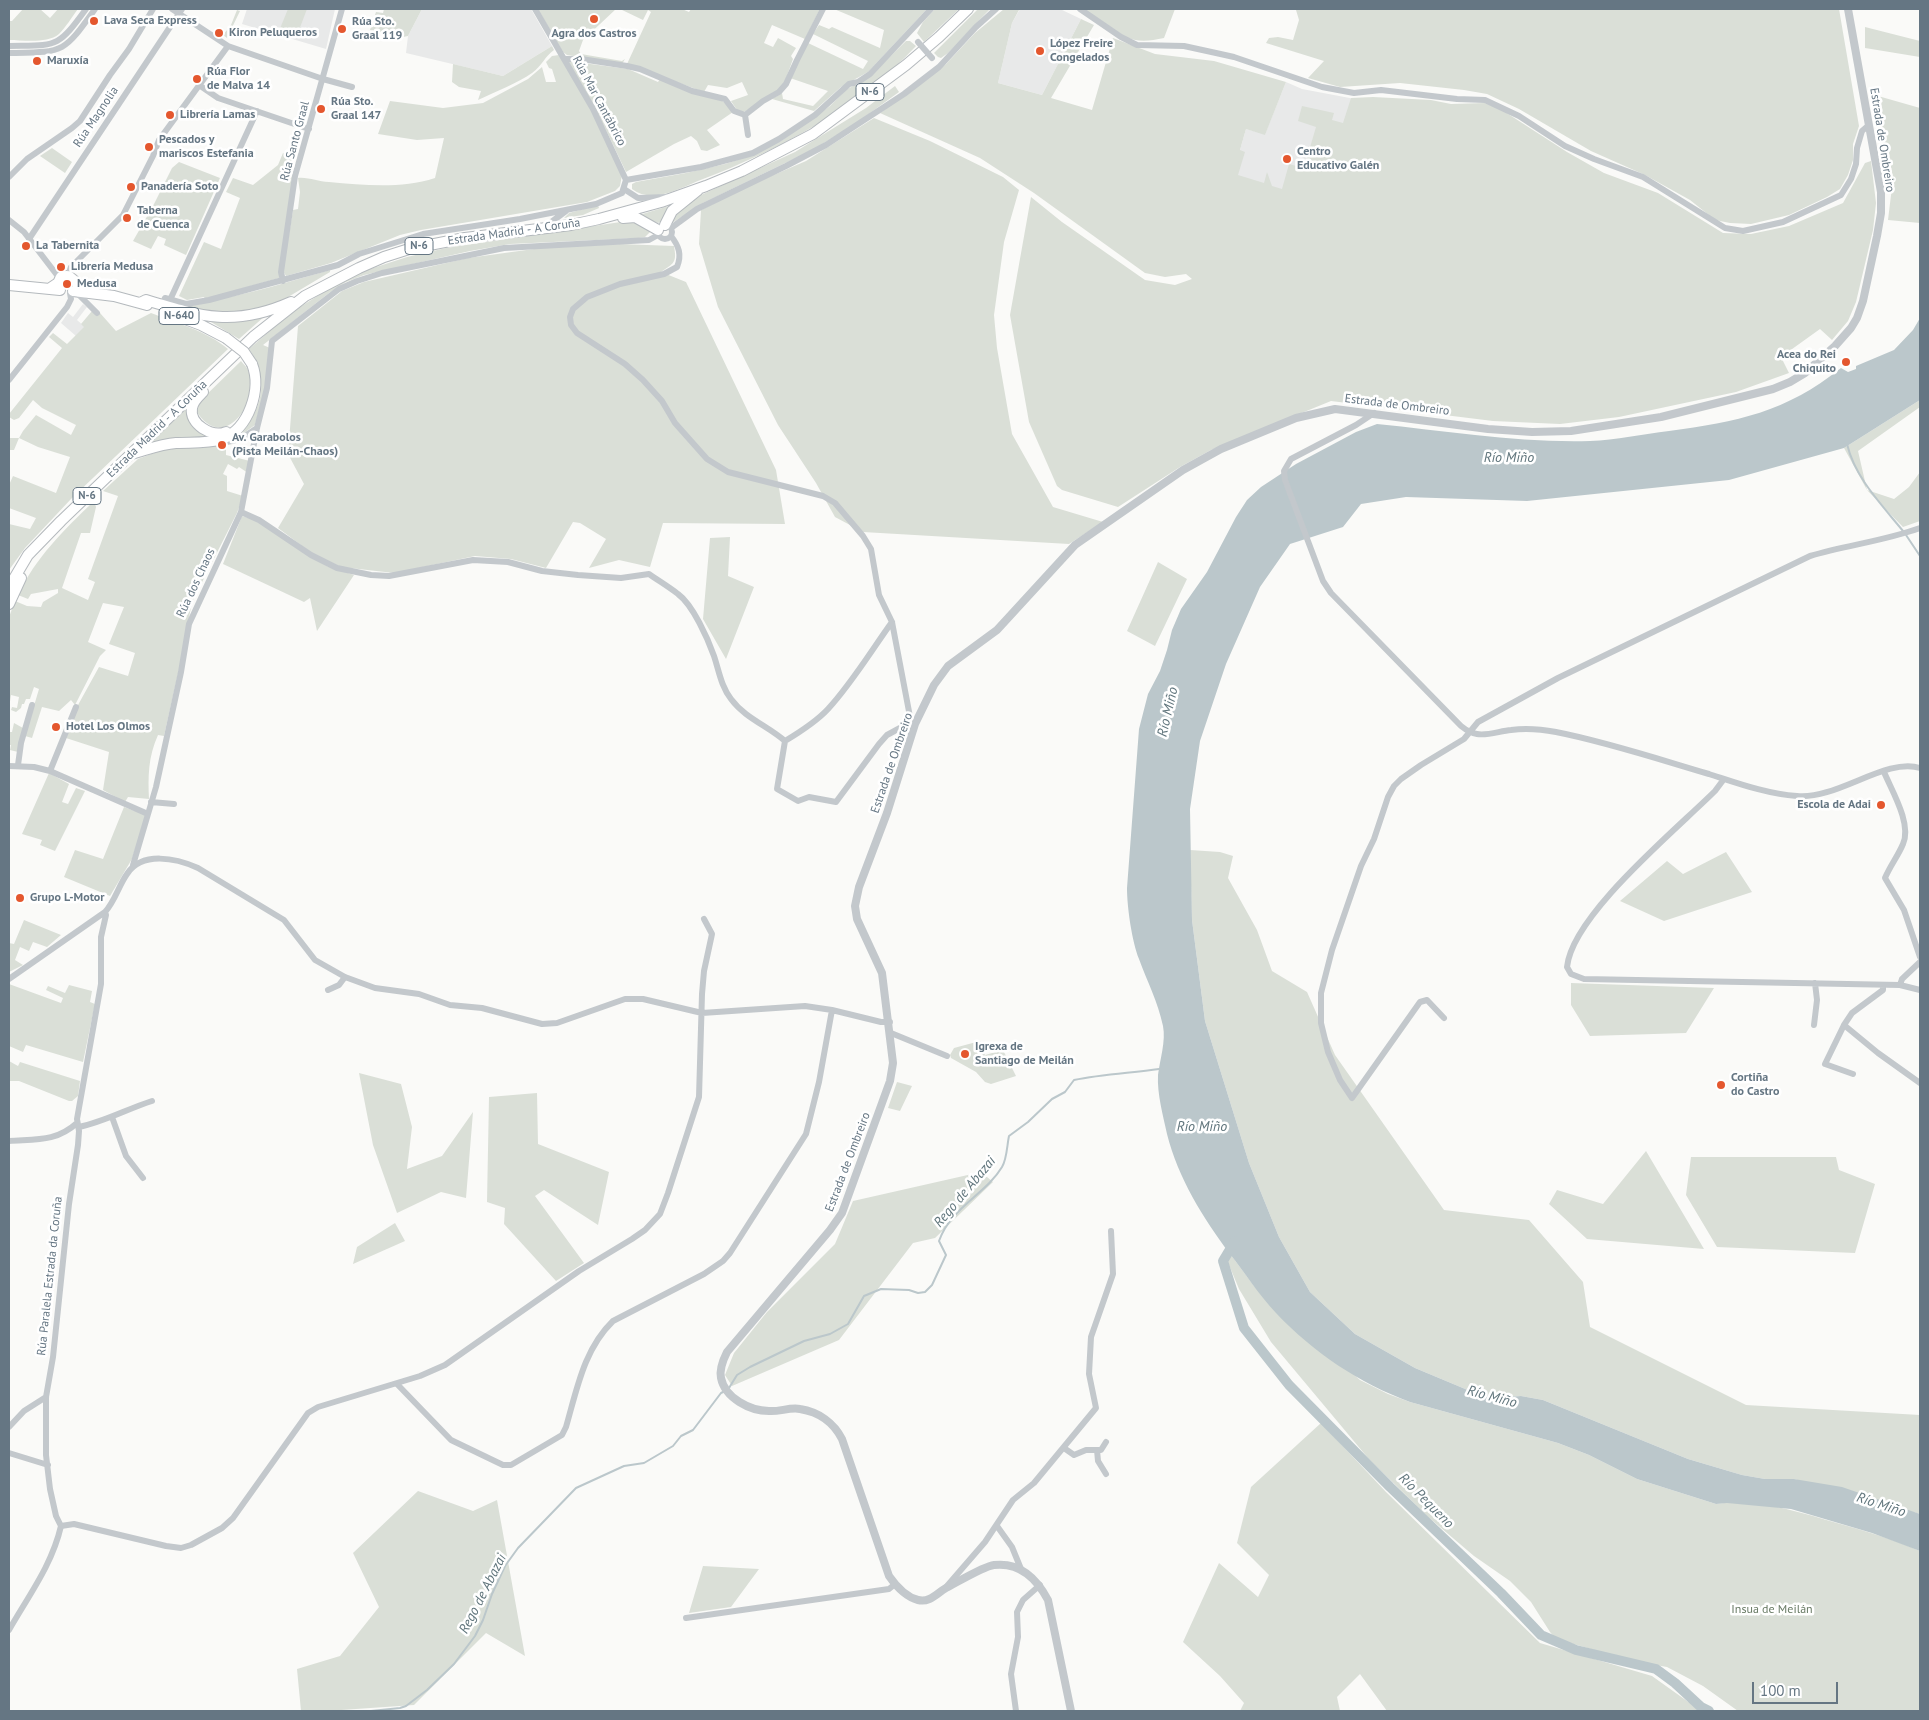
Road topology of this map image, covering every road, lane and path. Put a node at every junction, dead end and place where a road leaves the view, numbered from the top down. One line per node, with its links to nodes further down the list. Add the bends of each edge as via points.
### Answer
1 (86, 9): 15 (street, via 62,39)
2 (95, 9): 18 (street, via 72,41)
3 (154, 9): 30 (street, via 80,121 27,159)
4 (172, 9): 13 (street)
5 (342, 9): 22 (street, Rúa Santo Graal)
6 (535, 9): 20 (street, Rúa Mar Cantábrico)
7 (822, 9): 26 (street, via 786,84 780,92)
8 (931, 9): 14 (street)
9 (968, 9): 32 (highway, Estrada Madrid - A Coruña / N-6, via 906,65 813,134 742,171)
10 (996, 9): 21 (street)
11 (1080, 9): 27 (street, via 1137,45 1184,46 1210,51 1322,87 1354,93 1381,90 1485,100 1519,116 1565,146 1643,176 1725,228 1743,231 1783,222 1841,195 1856,164 1862,130)
12 (1848, 9): 27 (street, Estrada de Ombreiro)
13 (181, 11): 17 (street); 41 (street, Rúa Magnolia)
14 (909, 32): 21 (street, bridge); 31 (street, via 870,74 845,88 815,115 753,153 701,167)
15 (46, 45): 16 (street); 18 (street)
16 (9, 46)
17 (228, 46): 22 (street); 23 (street)
18 (46, 52): 19 (street)
19 (9, 53)
20 (564, 59): 26 (street, via 640,69 692,91 725,100 734,110); 31 (street, Rúa Mar Cantábrico, via 593,109)
21 (939, 67): 39 (street, via 826,145)
22 (324, 79): 24 (street); 28 (street, Rúa Santo Graal)
23 (199, 85): 25 (street, via 218,98); 44 (street, via 159,140 123,215 71,267)
24 (352, 87)
25 (257, 111): 28 (street); 46 (street)
26 (745, 115): 29 (street)
27 (1869, 125): 51 (street, Estrada de Ombreiro, via 1881,192 1881,213 1863,301 1851,328 1835,346 1790,382 1661,417 1571,431 1488,429)
28 (309, 129): 42 (street, Rúa Santo Graal, via 295,176 281,272)
29 (748, 135)
30 (9, 177)
31 (626, 180): 33 (street)
32 (700, 188): 34 (highway, Estrada Madrid - A Coruña / N-6); 39 (highway, via 672,212)
33 (624, 189): 34 (street, via 638,198); 35 (street, via 622,193 596,204)
34 (675, 196): 36 (highway, Estrada Madrid - A Coruña / N-6)
35 (568, 209): 38 (street); 42 (street, via 423,234)
36 (599, 219): 38 (highway, Estrada Madrid - A Coruña / N-6); 39 (highway, via 635,217)
37 (9, 220): 41 (street)
38 (544, 228): 45 (highway, Estrada Madrid - A Coruña / N-6, via 409,249 359,268)
39 (663, 229): 40 (street); 40 (street, via 663,240); 53 (street, Rúa dos Chaos, via 649,240 504,248 382,274 339,289 272,341 267,388)
40 (671, 236): 63 (street, via 680,253 677,267 588,297 573,309 571,325 577,333 625,364 643,380 707,460 728,472 815,493 835,504 871,549 880,596)
41 (29, 239): 44 (street)
42 (283, 281): 46 (street, via 195,303)
43 (9, 283): 44 (highway, N-640)
44 (66, 286): 47 (highway, N-640); 48 (street); 50 (street, via 71,299 67,307)
45 (305, 296): 46 (highway, via 262,313 230,318 199,315); 49 (highway, Estrada Madrid - A Coruña / N-6)
46 (166, 301): 47 (highway, via 146,300)
47 (140, 303): 52 (highway, N-640, bridge, via 222,335 244,352 256,379 252,404)
48 (97, 313)
49 (232, 357): 52 (highway, via 196,400 191,411 208,431 222,434); 55 (highway, Estrada Madrid - A Coruña / N-6)
50 (9, 380)
51 (1374, 413): 66 (street, Estrada de Ombreiro, via 1335,409 1296,418 1221,448 1182,470 1075,545 997,630 948,666); 67 (street, via 1291,459 1283,475 1323,581 1331,593 1460,726)
52 (238, 426): 54 (highway)
53 (257, 428): 54 (street, via 230,442 224,442); 56 (street, Rúa dos Chaos)
54 (222, 438): 55 (highway, via 174,443)
55 (130, 454): 58 (highway, Estrada Madrid - A Coruña / N-6)
56 (241, 512): 68 (street, via 337,568 371,575 389,576 473,560 508,562 542,571 621,578 649,574 680,595 701,625 720,680 731,699 752,720); 75 (street, Rúa dos Chaos, via 189,624)
57 (1920, 528): 67 (street, via 1838,548 1798,562 1558,678 1478,722)
58 (44, 538): 59 (highway, Estrada Madrid - A Coruña / N-6); 62 (highway, Estrada Madrid - A Coruña / N-6)
59 (21, 564): 60 (highway); 61 (highway, Estrada Madrid - A Coruña / N-6)
60 (9, 577)
61 (9, 587)
62 (9, 604)
63 (892, 622): 66 (street); 68 (street, via 827,710)
64 (32, 705): 69 (street)
65 (76, 707): 72 (street)
66 (913, 723): 68 (street, via 886,735 836,802 809,797 798,801 777,789); 93 (street, Estrada de Ombreiro, via 855,906 857,919 882,972)
67 (1470, 732): 74 (street, via 1480,735 1539,728); 92 (street, via 1394,786 1361,866 1321,993 1321,1023 1328,1052 1352,1098 1420,1002 1427,1000)
68 (785, 742)
69 (18, 765): 70 (street); 72 (street)
70 (9, 766)
71 (1920, 768): 73 (street, via 1914,766)
72 (50, 770): 77 (street)
73 (1884, 772): 74 (street, via 1815,796 1774,792); 81 (street, via 1907,831 1885,878 1904,910)
74 (1724, 779): 85 (street, via 1716,791 1617,886 1591,916 1572,946 1567,967 1571,974 1584,979)
75 (151, 802): 76 (street); 77 (street, Rúa dos Chaos)
76 (174, 804)
77 (148, 814): 78 (street, Rúa dos Chaos)
78 (133, 865): 79 (street, Rúa dos Chaos); 83 (street, via 168,858 198,868 284,920 315,960)
79 (105, 912): 84 (street); 102 (street, Rúa Paralela Estrada da Coruña, via 101,937 102,984)
80 (704, 919): 91 (street, via 712,934 704,971)
81 (1920, 957)
82 (1920, 962): 86 (street, via 1902,979)
83 (345, 976): 88 (street, via 339,986); 91 (street, via 375,988 419,994 450,1005 482,1008 542,1024 557,1023 626,999 643,999)
84 (9, 979)
85 (1815, 983): 87 (street); 94 (street)
86 (1903, 985): 87 (street); 89 (street)
87 (1883, 986): 95 (street, via 1883,990 1852,1013)
88 (328, 990)
89 (1920, 990)
90 (832, 1010): 91 (street, via 805,1006); 93 (street); 106 (street, via 806,1134 723,1261 680,1288 613,1321 606,1328 587,1358 562,1435 511,1465 503,1465 451,1440)
91 (702, 1013): 106 (street, via 699,1097 660,1214 632,1239 580,1271 445,1365)
92 (1444, 1018)
93 (890, 1022): 96 (street, Estrada de Ombreiro)
94 (1814, 1025)
95 (1844, 1025): 98 (street, via 1825,1064); 99 (street)
96 (891, 1033): 97 (street); 118 (street, Estrada de Ombreiro, via 893,1063 890,1081 842,1214 726,1352 721,1377 734,1398 756,1409 800,1409 818,1415 836,1427 889,1576)
97 (947, 1056)
98 (1853, 1074)
99 (1920, 1083)
100 (152, 1101): 101 (street)
101 (112, 1117): 102 (street); 104 (street, via 126,1156)
102 (78, 1125): 103 (street, via 58,1136); 107 (street, Rúa Paralela Estrada da Coruña, via 54,1358)
103 (9, 1142)
104 (143, 1178)
105 (1111, 1231): 110 (street, via 1113,1274 1090,1337 1089,1374 1096,1408)
106 (397, 1384): 115 (street, via 318,1407 308,1413 232,1518 222,1528 191,1545 181,1548 166,1546 74,1524)
107 (46, 1397): 108 (street, via 24,1411); 113 (street, Rúa Paralela Estrada da Coruña)
108 (9, 1427)
109 (1106, 1442): 111 (street, via 1101,1450)
110 (1064, 1448): 111 (street, via 1074,1455); 116 (street, via 1034,1483 1013,1500)
111 (1097, 1450): 114 (street, via 1098,1461)
112 (9, 1452): 113 (street)
113 (48, 1465): 115 (street, Rúa Paralela Estrada da Coruña, via 50,1489)
114 (1106, 1474)
115 (61, 1526): 122 (street, via 48,1565)
116 (996, 1526): 117 (street, via 1012,1547); 120 (street)
117 (1021, 1569): 119 (street); 120 (street, Estrada de Ombreiro, via 994,1565)
118 (895, 1584): 120 (street, Estrada de Ombreiro, via 919,1600 930,1599); 121 (street, via 889,1589)
119 (1040, 1585): 123 (street, via 1023,1600 1017,1612 1018,1638 1011,1674); 124 (street, via 1048,1600)
120 (944, 1589)
121 (686, 1618)
122 (9, 1630)
123 (1016, 1711)
124 (1071, 1711)

